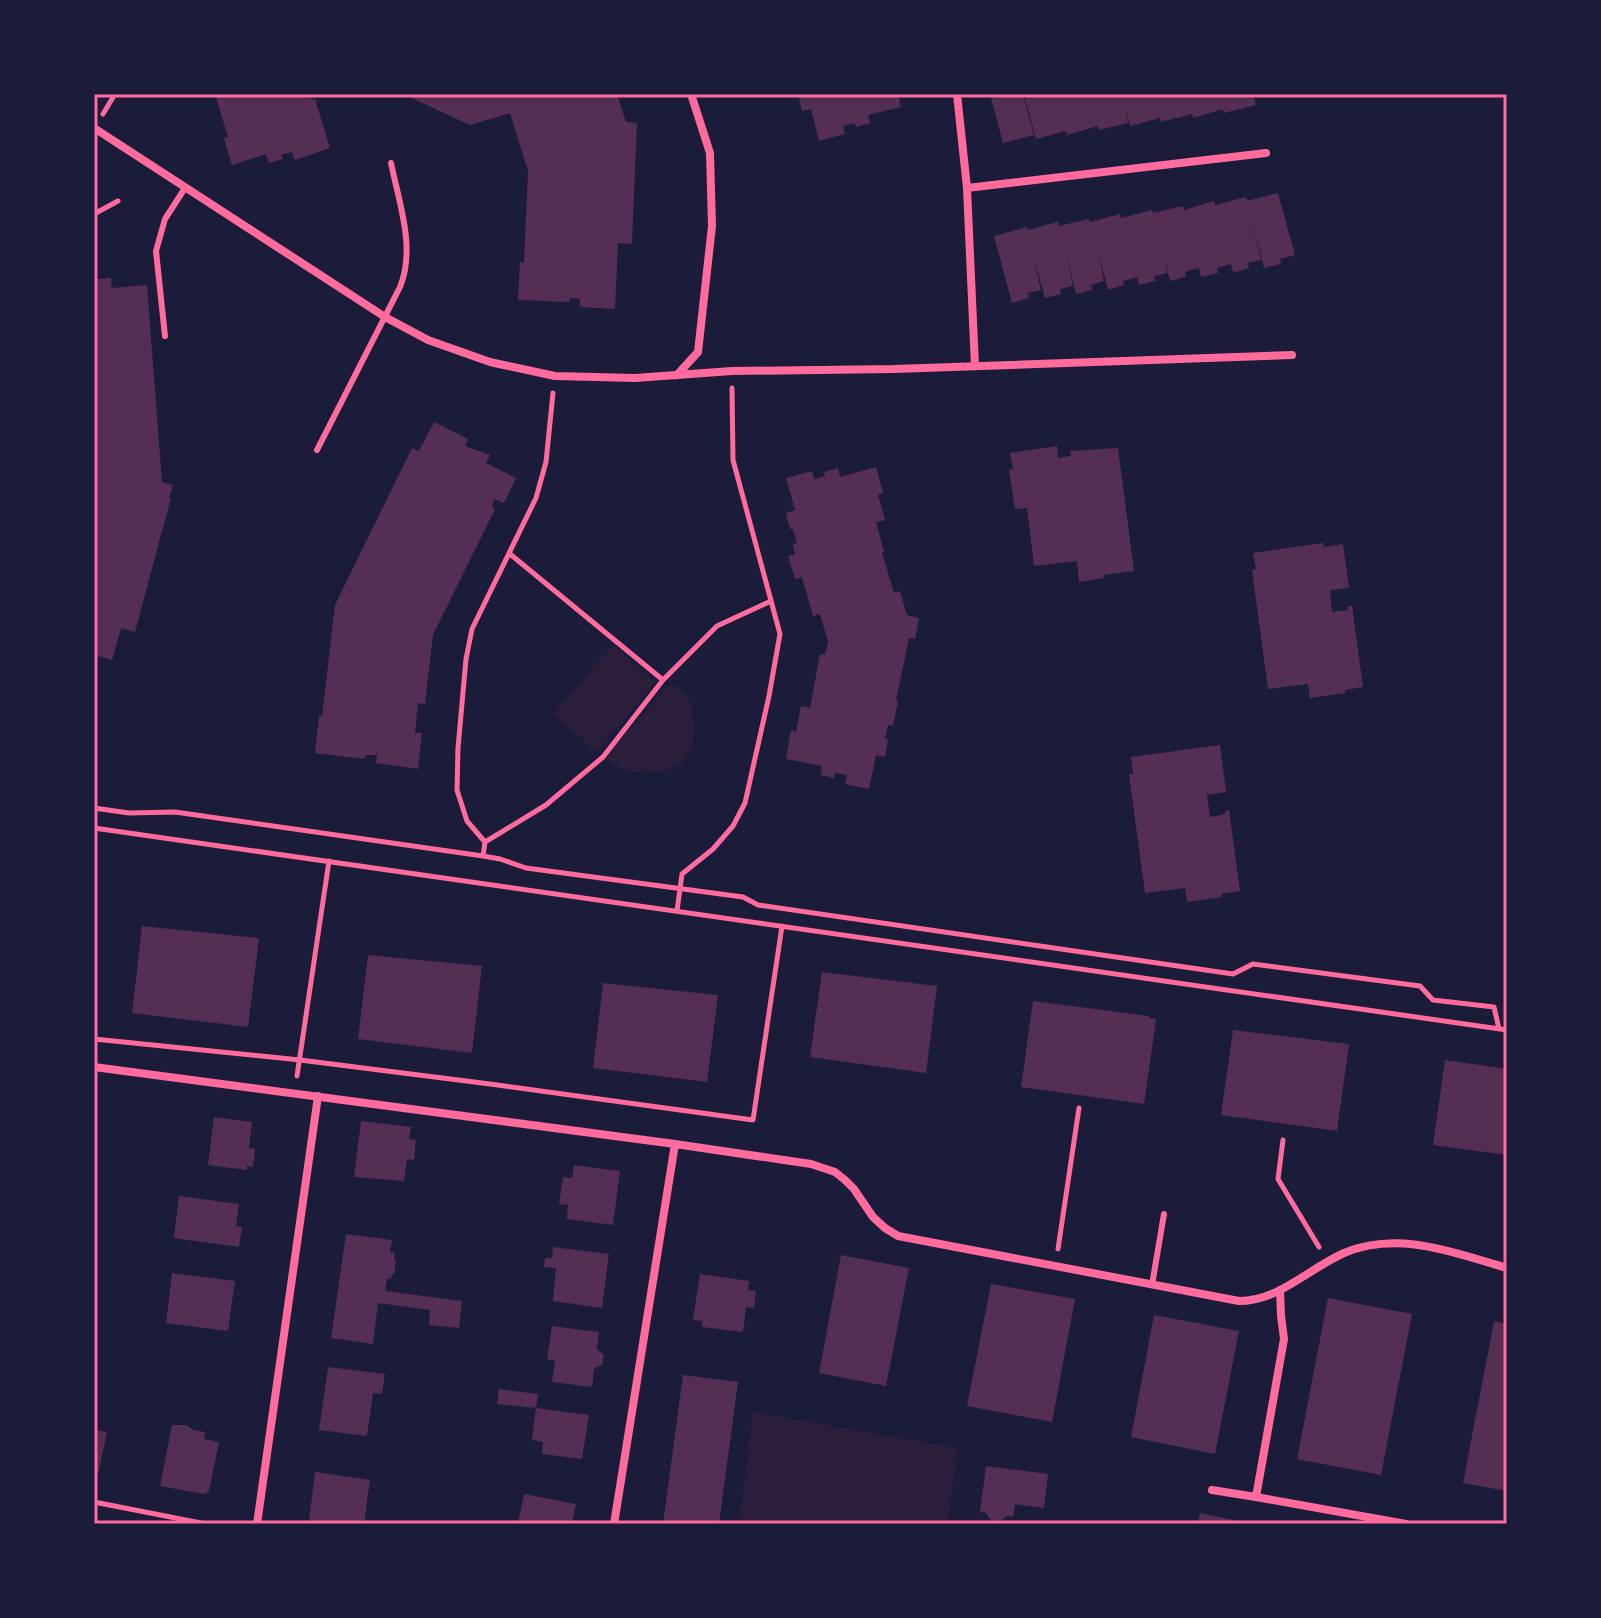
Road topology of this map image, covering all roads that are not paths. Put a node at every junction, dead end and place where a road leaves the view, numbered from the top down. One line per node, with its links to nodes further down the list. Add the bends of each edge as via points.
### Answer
1 (691, 94): 12 (street, via 710,153 712,226 698,352)
2 (957, 94): 7 (street)
3 (94, 128): 6 (street)
4 (1266, 153): 7 (street)
5 (391, 163): 8 (lane, via 408,249 402,281)
6 (185, 188): 8 (street); 9 (lane, via 165,219 156,251)
7 (967, 188): 11 (street)
8 (385, 317): 12 (street, via 428,340 490,362 555,376); 13 (lane)
9 (165, 336)
10 (1292, 355): 11 (street)
11 (975, 366): 12 (street)
12 (677, 375)
13 (317, 450)
14 (94, 1067): 15 (street)
15 (318, 1096): 16 (street); 23 (street)
16 (675, 1144): 19 (street, via 824,1168 845,1180 873,1217 898,1236); 24 (street)
17 (1164, 1214): 19 (lane)
18 (1507, 1268): 20 (street, via 1424,1245 1380,1244 1343,1254)
19 (1152, 1285): 20 (street, via 1239,1301)
20 (1280, 1290): 22 (street, via 1284,1339)
21 (1212, 1490): 22 (street)
22 (1256, 1497): 25 (street)
23 (257, 1524)
24 (614, 1524)
25 (1406, 1524)

